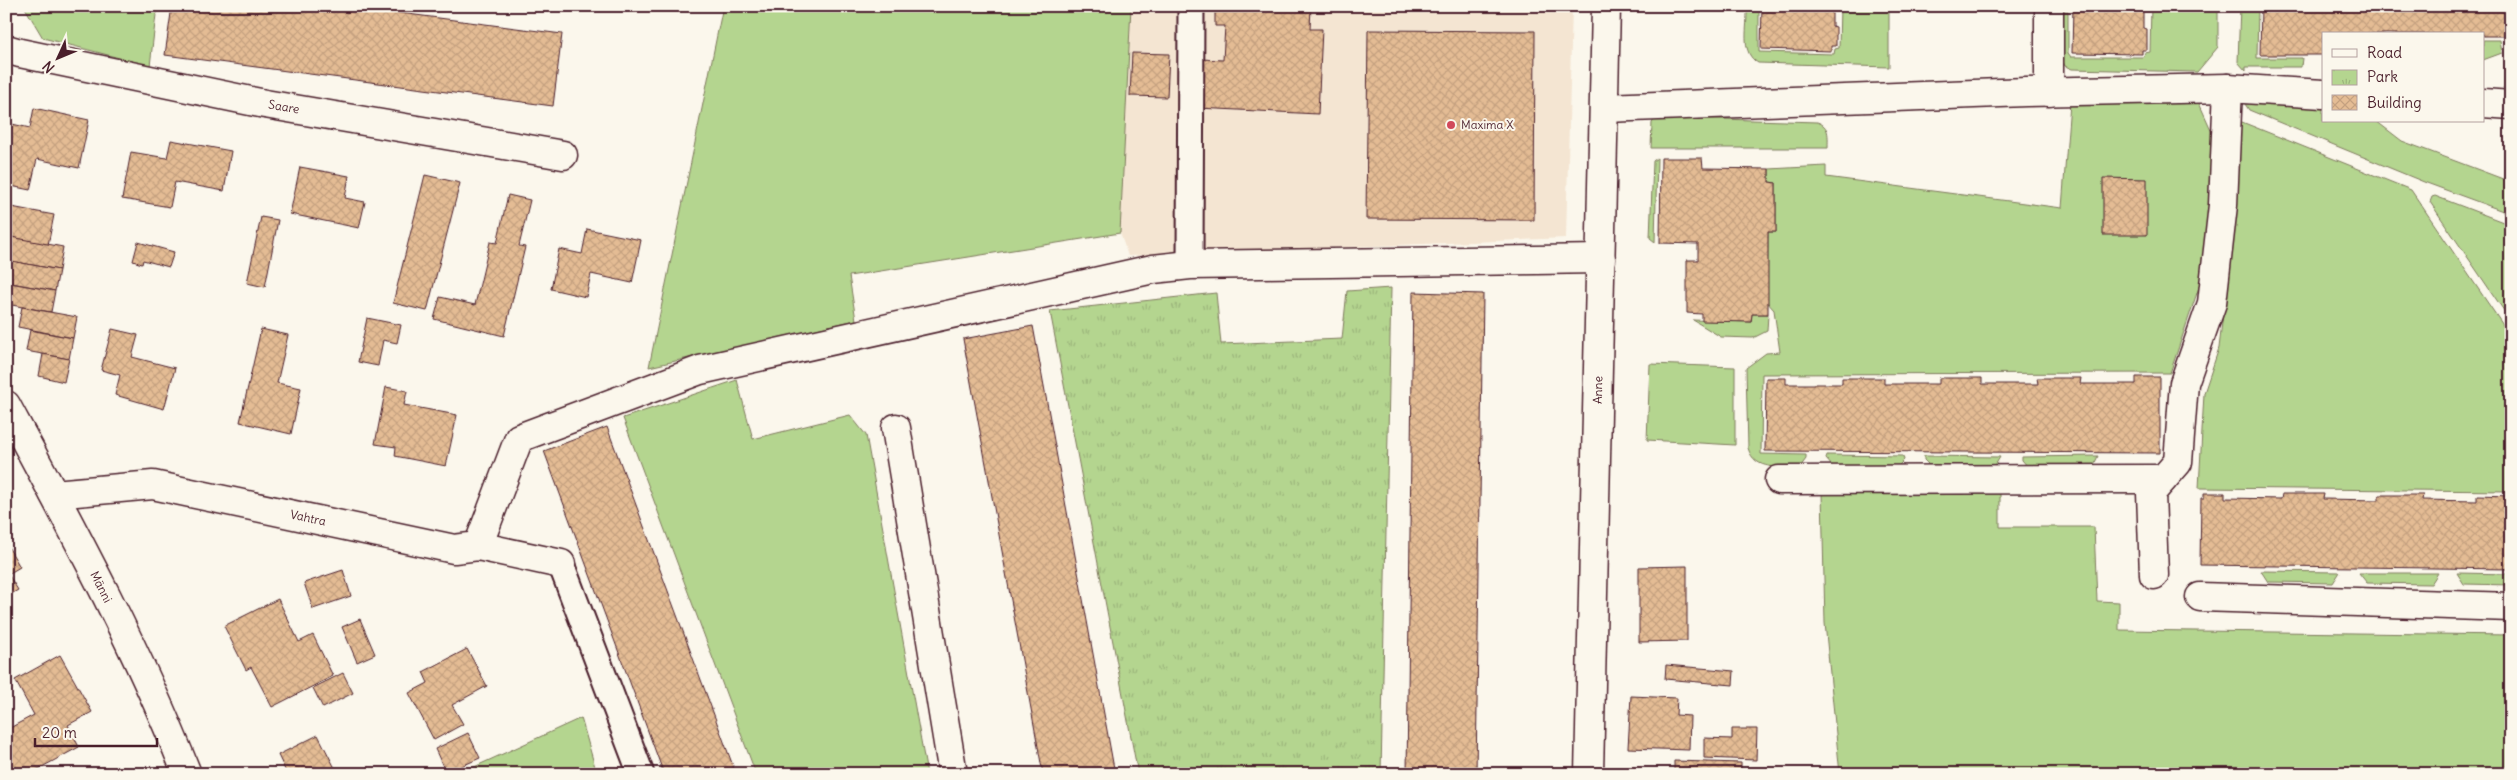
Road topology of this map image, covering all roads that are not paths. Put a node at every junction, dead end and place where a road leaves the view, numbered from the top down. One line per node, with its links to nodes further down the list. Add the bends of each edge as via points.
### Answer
1 (1191, 6): 13 (lane)
2 (1606, 6): 10 (street, Anne)
3 (2050, 6): 6 (street)
4 (6, 48): 11 (street, Saare, via 265,104)
5 (2228, 88): 6 (street); 7 (street); 16 (street, via 2223,205 2212,303 2184,383 2178,462)
6 (2049, 92): 10 (street)
7 (2322, 94)
8 (2484, 104): 9 (street)
9 (2511, 105)
10 (1605, 108): 12 (street, Anne)
11 (563, 155)
12 (1601, 259): 13 (street); 27 (street, Anne)
13 (1190, 265): 19 (street, via 1153,269 700,370 519,438)
14 (6, 405): 18 (street, Männi)
15 (896, 428): 26 (street)
16 (2163, 479): 17 (street); 21 (street, via 2151,493)
17 (1779, 480)
18 (54, 494): 19 (street, Vahtra, via 153,486 454,549); 24 (street, Männi, via 158,700)
19 (478, 546): 20 (street, Vahtra)
20 (561, 564): 25 (lane)
21 (2154, 575)
22 (2200, 597): 23 (street)
23 (2511, 607)
24 (187, 774)
25 (641, 774)
26 (953, 774)
27 (1589, 774)

